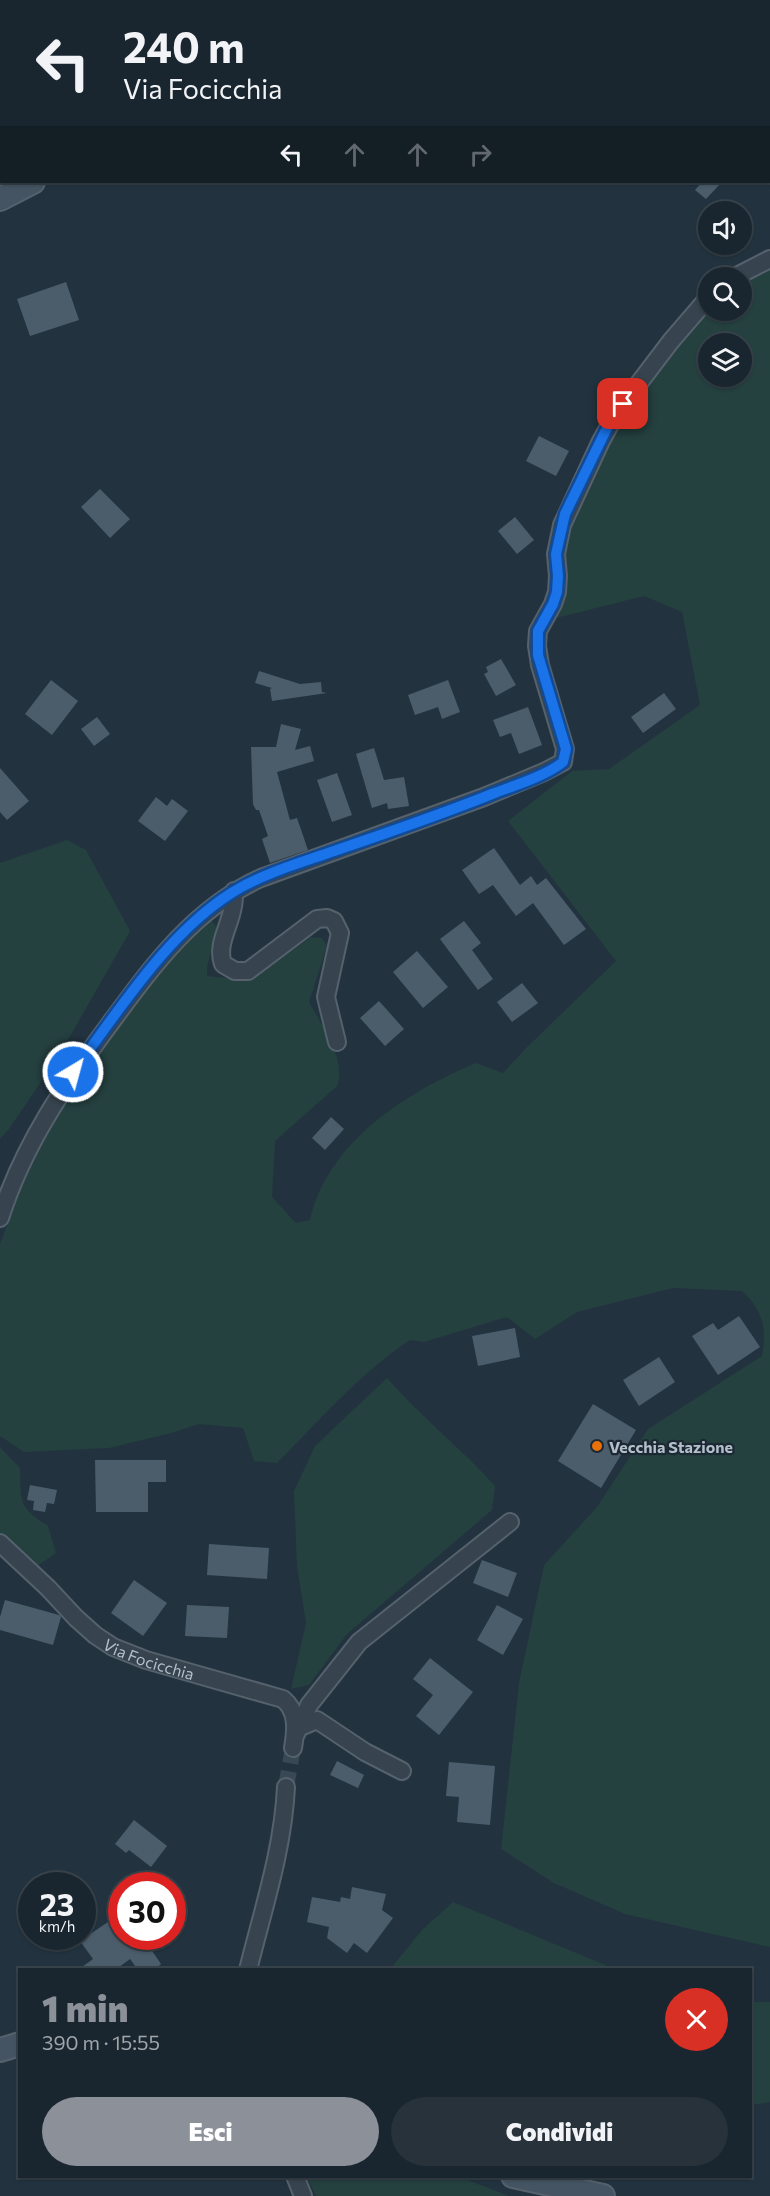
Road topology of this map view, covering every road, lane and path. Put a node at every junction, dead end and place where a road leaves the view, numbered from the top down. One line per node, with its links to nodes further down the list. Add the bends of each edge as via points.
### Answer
1 (31, 183): 2 (main road)
2 (0, 199)
3 (770, 259): 4 (street)
4 (752, 268)
5 (698, 310): 6 (street, via 612,419 562,525 556,554 557,592 538,631 537,646 566,749 563,762 492,794 275,872)
6 (234, 891): 7 (street, via 221,958 236,971 248,971 317,920 334,921 340,933 326,998); 8 (street, via 177,939 73,1072 38,1132)
7 (338, 1042)
8 (0, 1218)
9 (510, 1522): 11 (street, via 359,1642 309,1705)
10 (0, 1543): 11 (street, Via Focicchia, via 76,1618 113,1647 283,1698 293,1713)
11 (295, 1738): 12 (street, via 317,1720)
12 (402, 1771)
13 (286, 1787): 14 (street, via 278,1853)
14 (249, 1968)
15 (18, 2045): 16 (main road)
16 (0, 2050)
17 (296, 2178): 19 (street)
18 (522, 2178): 20 (main road)
19 (303, 2196)
20 (603, 2196)

